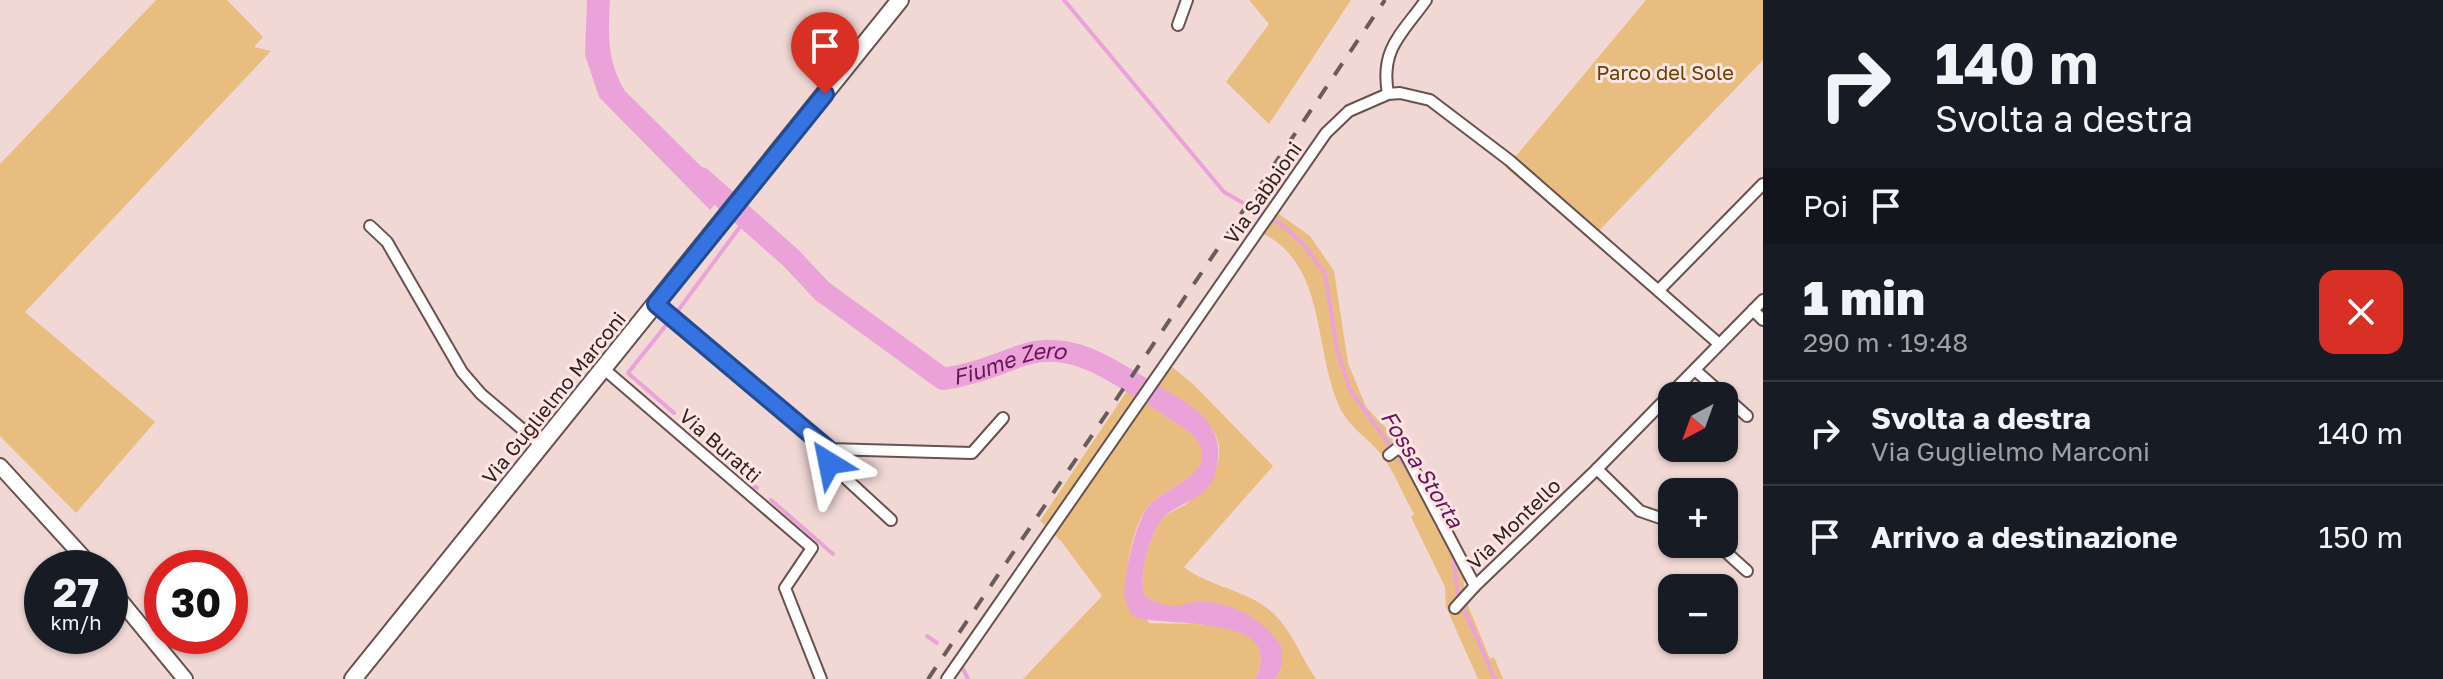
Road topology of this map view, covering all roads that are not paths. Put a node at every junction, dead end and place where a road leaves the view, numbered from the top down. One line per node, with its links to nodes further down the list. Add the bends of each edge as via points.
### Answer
1 (900, 0): 10 (main road, Via Guglielmo Marconi)
2 (1187, 0): 4 (street)
3 (1426, 0): 5 (street, via 1388,54)
4 (1178, 25)
5 (1388, 94): 8 (street, via 1430,100 1509,160); 34 (street, Via Sabbioni, via 1349,111 1326,133)
6 (1763, 184): 8 (street)
7 (370, 226): 18 (street, via 387,242 462,372)
8 (1659, 290): 13 (street)
9 (1763, 300): 11 (street, Via Montello)
10 (656, 304): 14 (main road, Via Guglielmo Marconi); 19 (street)
11 (1753, 310): 12 (street); 13 (street, Via Montello)
12 (1763, 320)
13 (1718, 343): 15 (street, Via Montello)
14 (604, 369): 18 (main road, Via Guglielmo Marconi); 33 (street, Via Buratti, via 812,548 785,588)
15 (1695, 370): 16 (street); 22 (street, Via Montello)
16 (1747, 416)
17 (1003, 418): 19 (street, via 972,453)
18 (541, 445): 31 (main road, Via Guglielmo Marconi)
19 (828, 449): 24 (street, via 829,463)
20 (1393, 451): 28 (street, Via Montello, via 1405,453)
21 (0, 466): 25 (main road)
22 (1597, 469): 23 (street, via 1640,511); 28 (street, Via Montello)
23 (1658, 517)
24 (891, 520)
25 (77, 550)
26 (1733, 558): 27 (street)
27 (1747, 571)
28 (1475, 586): 29 (street)
29 (1455, 607)
30 (128, 610): 32 (main road)
31 (357, 676)
32 (185, 679)
33 (821, 679)
34 (947, 679)

